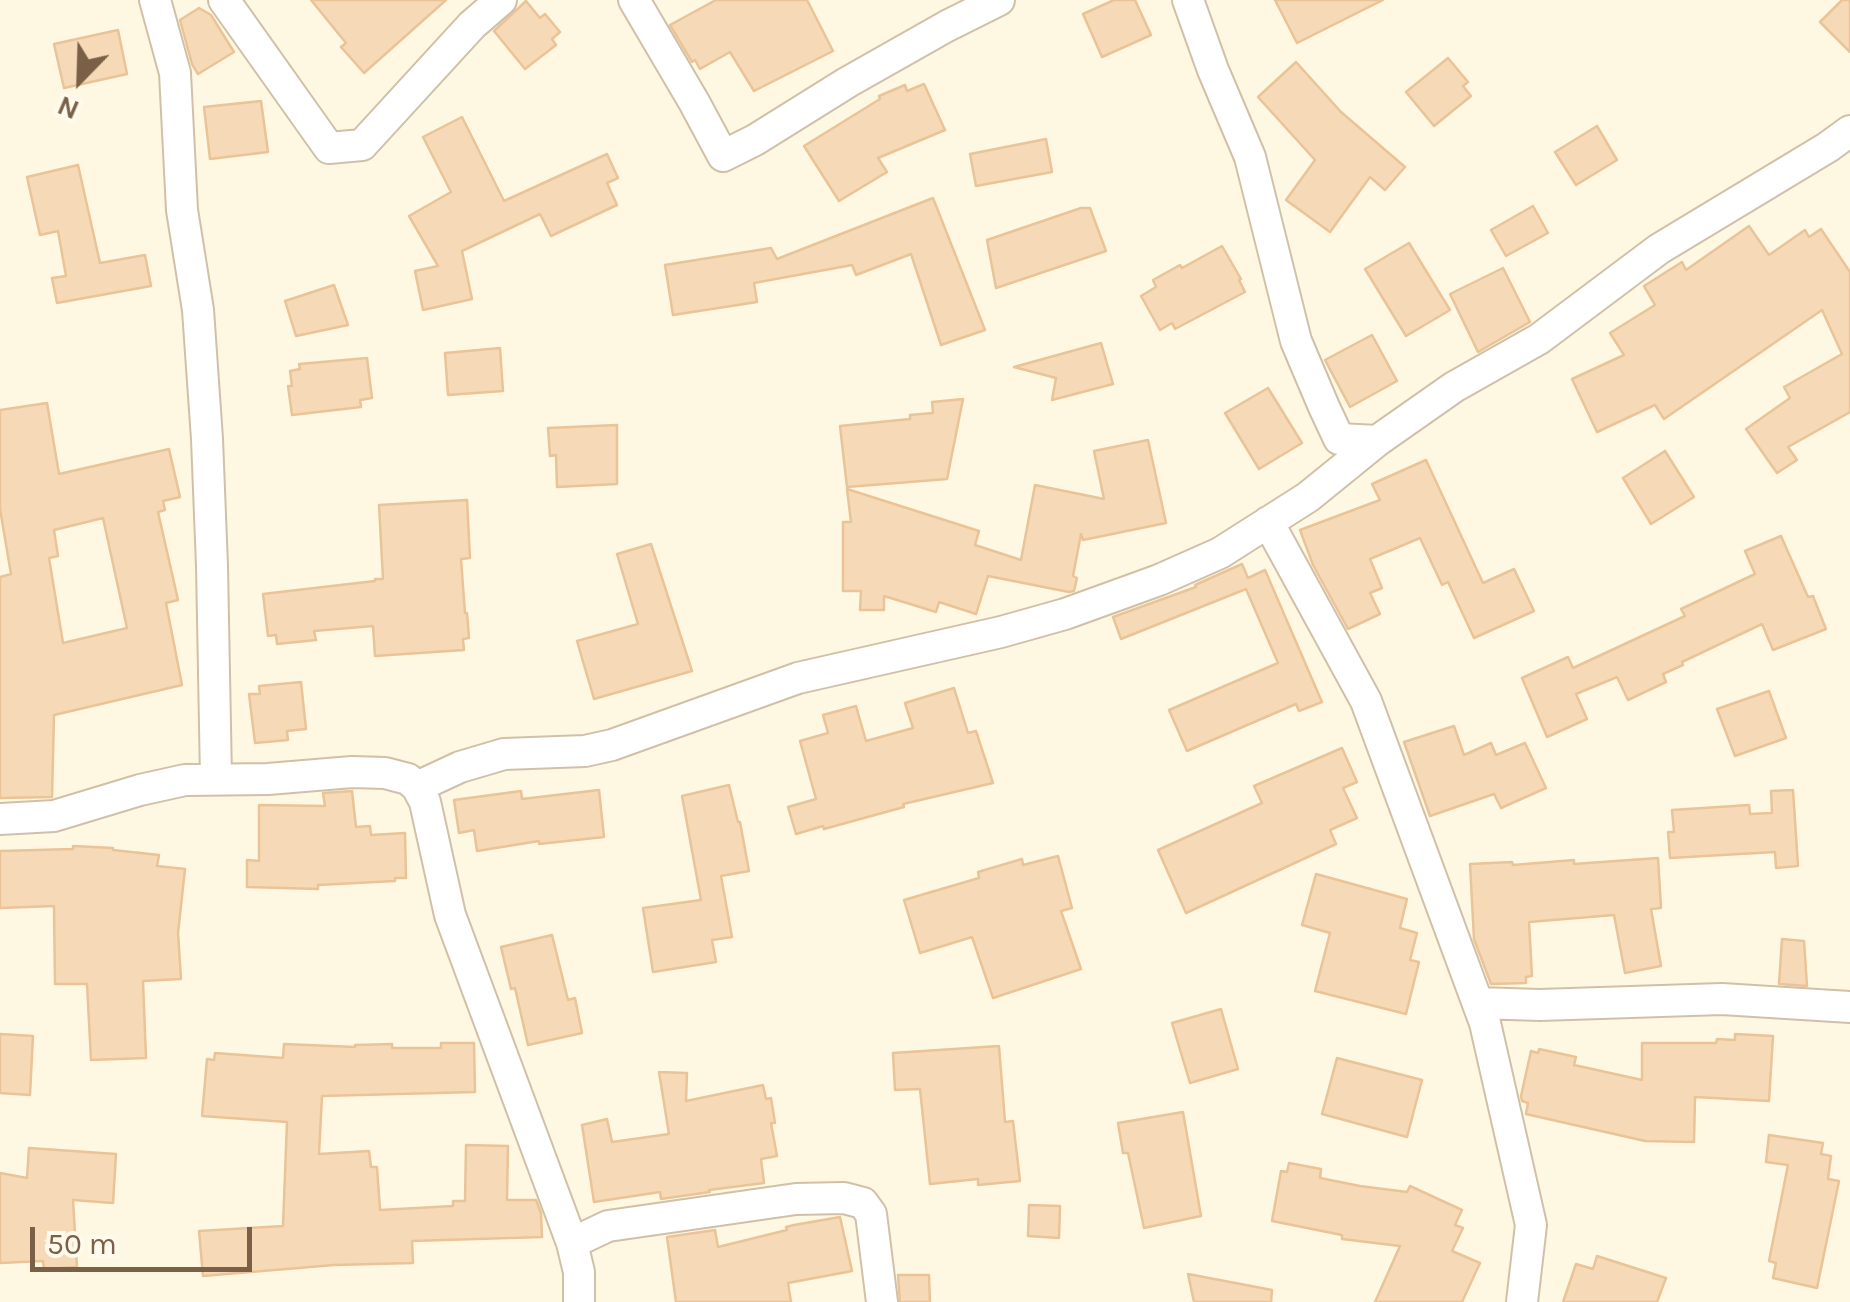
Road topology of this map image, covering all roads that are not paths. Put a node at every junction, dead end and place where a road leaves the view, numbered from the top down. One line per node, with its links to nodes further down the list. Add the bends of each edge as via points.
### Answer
1 (154, 0): 10 (street, via 175,73 182,210 198,310)
2 (224, 0): 3 (street, via 329,148 362,145)
3 (501, 0)
4 (634, 0): 5 (street, via 724,156)
5 (999, 0)
6 (1188, 0): 8 (street, via 1250,157 1296,341 1324,408 1338,440)
7 (1850, 131): 8 (street, via 1659,249 1539,339)
8 (1378, 441): 9 (street)
9 (1268, 522): 11 (street, via 1220,553 1065,614 798,678 612,745 504,754); 13 (street, via 1366,701)
10 (216, 778): 11 (street, via 385,772); 12 (street, via 140,790 54,816)
11 (418, 787): 15 (street, via 450,915)
12 (0, 819)
13 (1478, 1003): 14 (street, via 1722,999); 18 (street, via 1531,1225)
14 (1850, 1007)
15 (572, 1242): 16 (street); 17 (street, via 608,1226 844,1198 863,1203 871,1214)
16 (579, 1302)
17 (882, 1302)
18 (1522, 1302)

